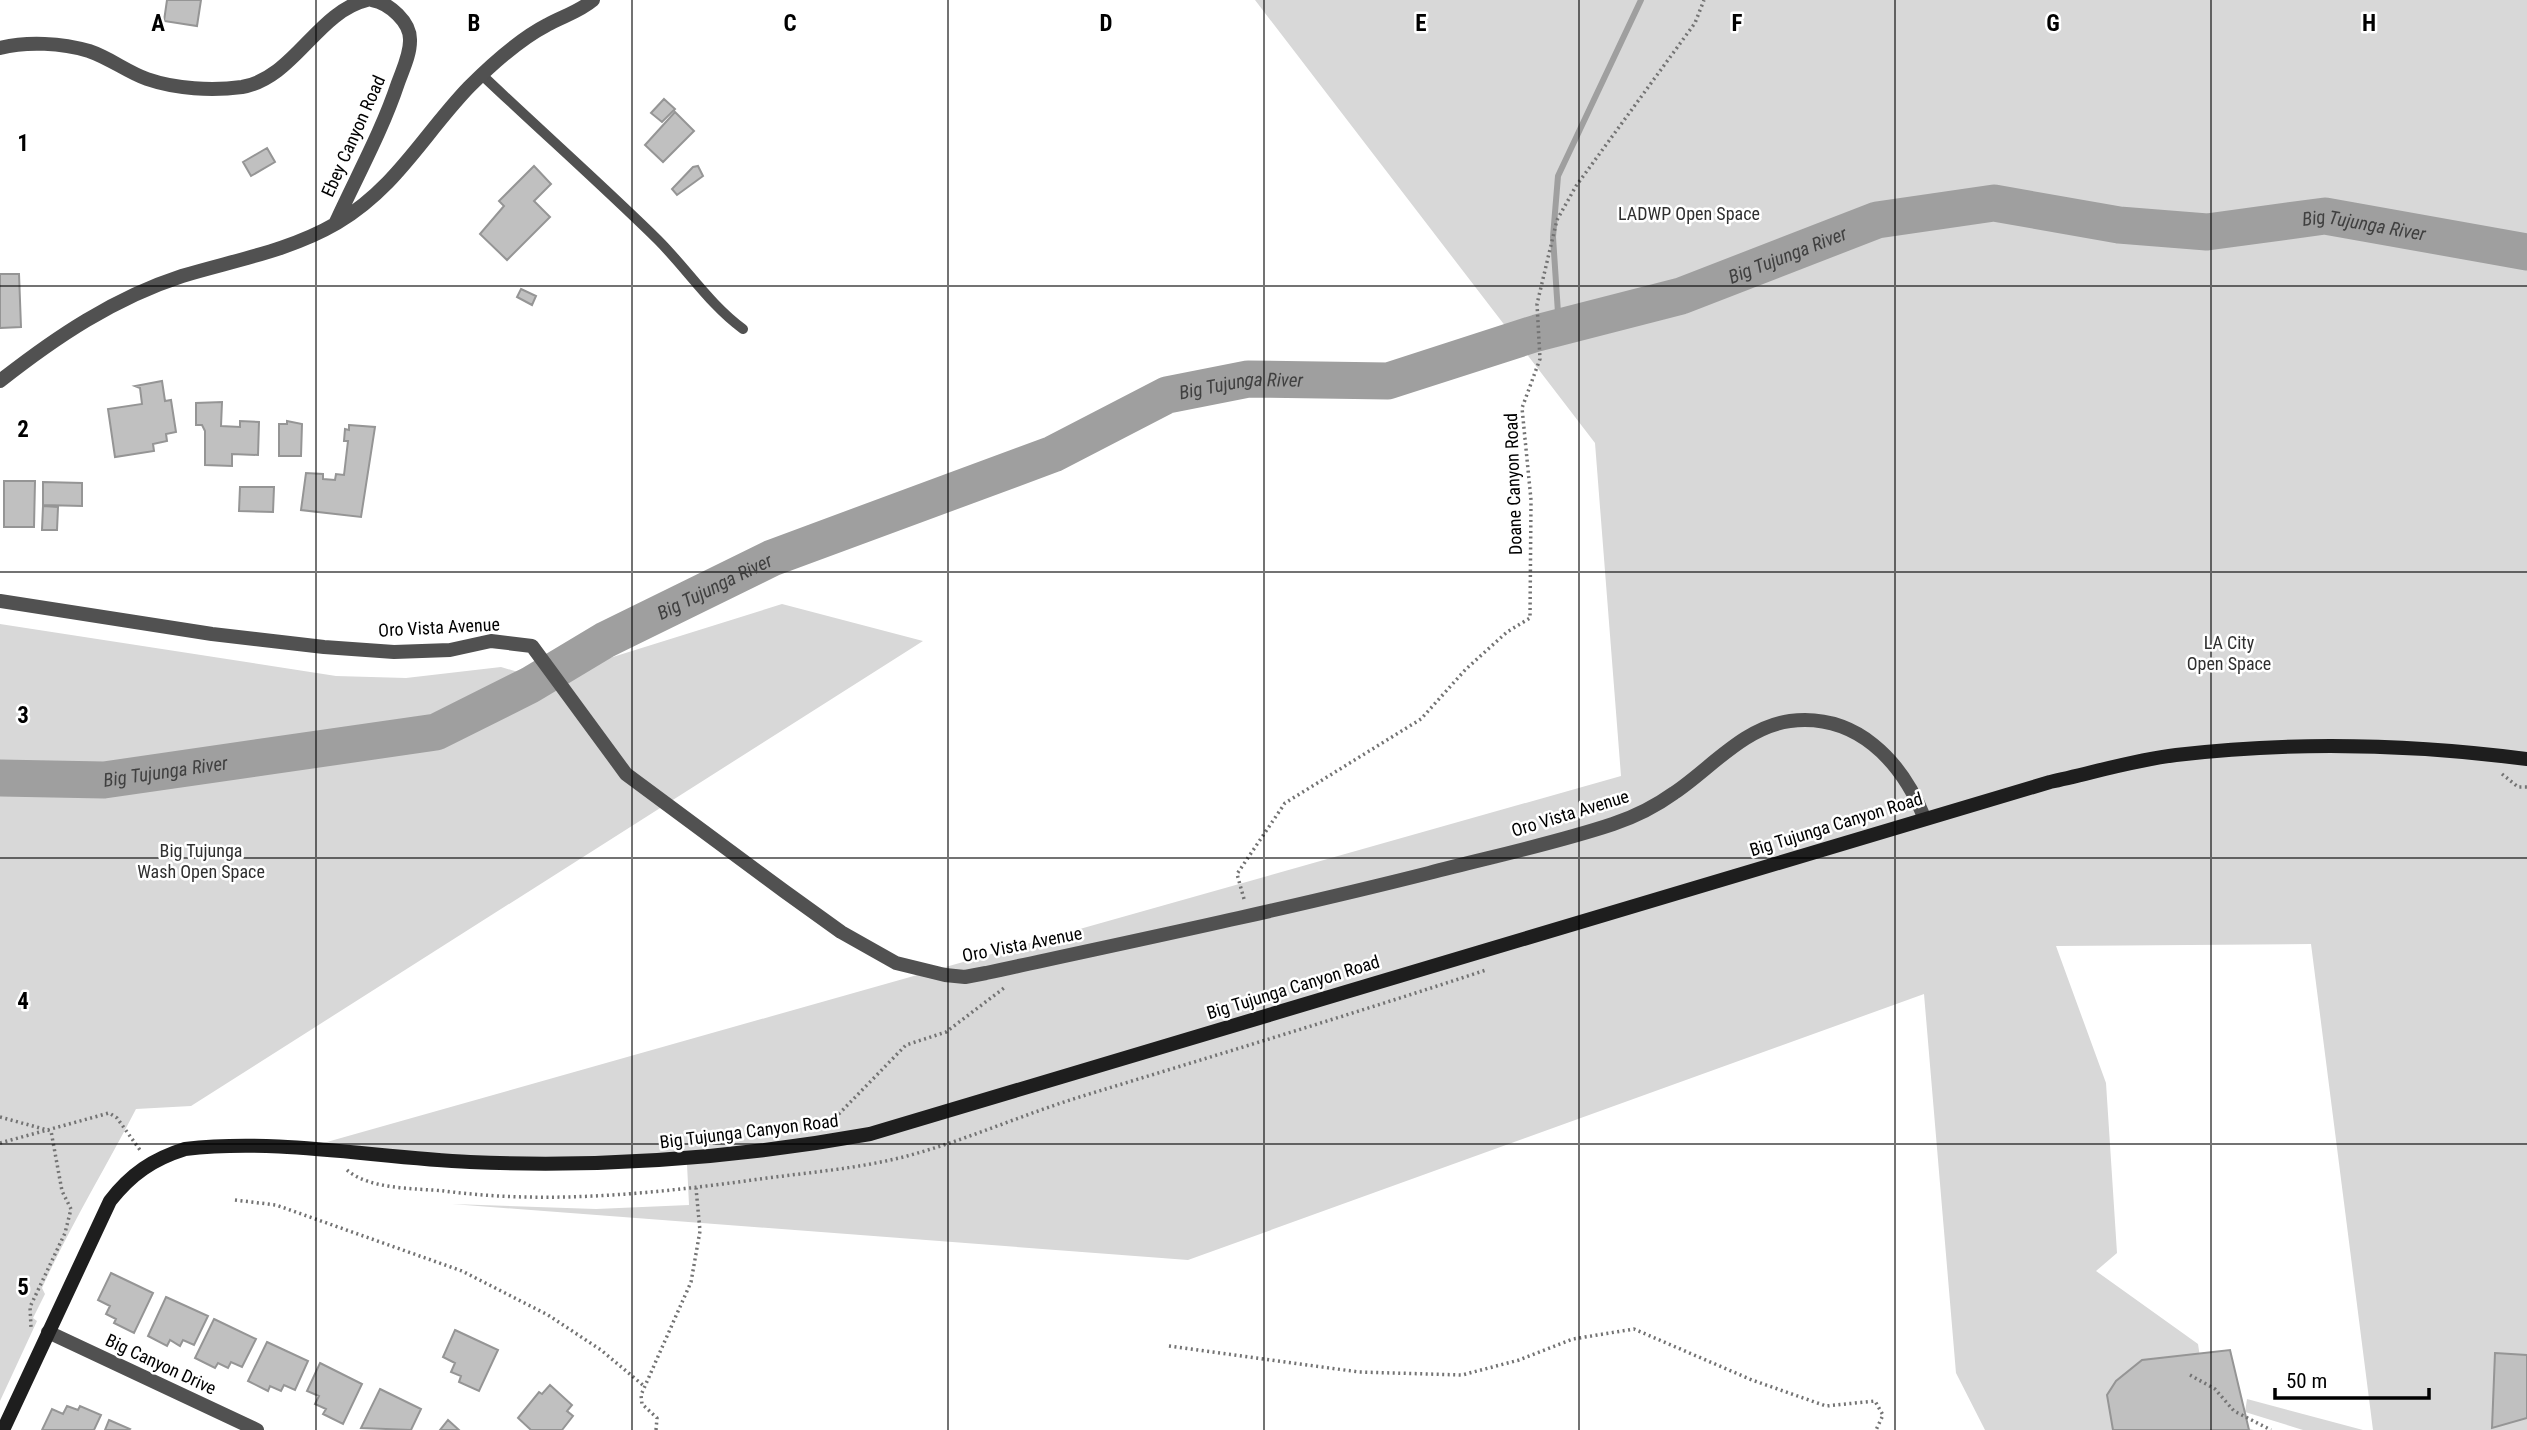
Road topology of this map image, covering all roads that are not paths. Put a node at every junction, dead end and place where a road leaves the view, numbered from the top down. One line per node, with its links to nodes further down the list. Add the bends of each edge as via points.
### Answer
1 (593, 0): 4 (street, via 516,44)
2 (363, 1): 3 (street, Ebey Canyon Road, via 338,15 262,81 243,86 195,89 169,84 147,79 89,51 24,43); 5 (street, Ebey Canyon Road, via 379,1 402,20 411,38 387,117)
3 (0, 48)
4 (482, 75): 5 (street, via 387,187); 6 (lane, via 583,167 660,243 723,315)
5 (336, 224): 7 (street, via 270,253 182,276 120,301 79,323)
6 (743, 329)
7 (0, 381)
8 (0, 601): 10 (street, Oro Vista Avenue, via 324,647 394,652 450,650 491,641 532,646 626,774 841,932 896,963 965,977 1250,918 1615,823 1675,793 1739,743 1790,721 1844,727 1869,739 1903,775)
9 (2527, 759): 10 (street, Big Tujunga Canyon Road, via 2373,746 2265,747 2173,755 2050,782)
10 (1924, 817): 11 (street, Big Tujunga Canyon Road, via 884,1130 811,1144 646,1163 561,1165 316,1149 204,1147 176,1152 149,1163 121,1186)
11 (48, 1332): 12 (street); 13 (street, Big Canyon Drive)
12 (3, 1430)
13 (257, 1430)

